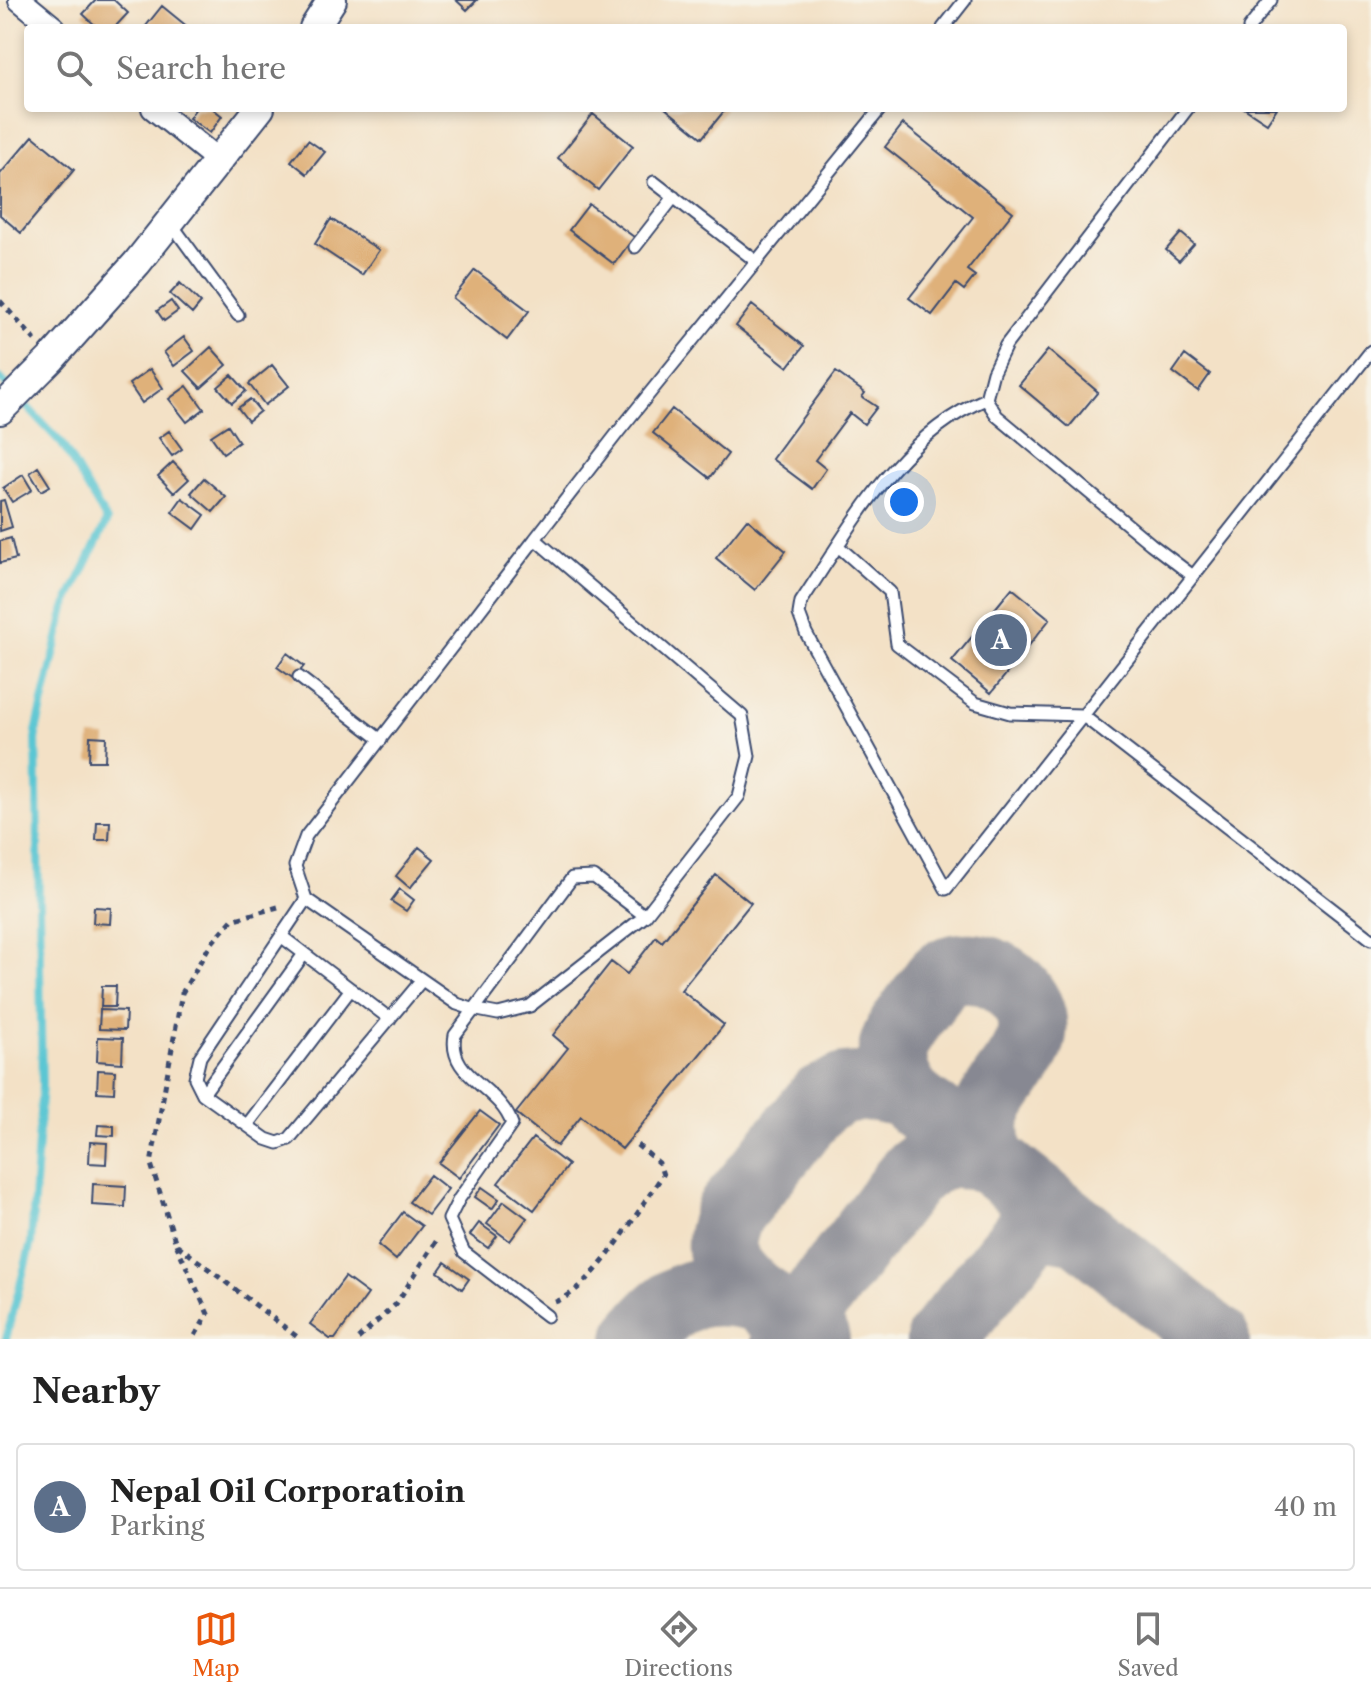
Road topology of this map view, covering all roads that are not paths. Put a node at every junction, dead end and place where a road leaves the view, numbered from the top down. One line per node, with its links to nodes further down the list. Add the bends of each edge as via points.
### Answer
1 (20, 0): 5 (street)
2 (332, 0): 6 (street)
3 (965, 0): 7 (lane)
4 (1271, 0): 8 (lane)
5 (49, 24)
6 (317, 24)
7 (946, 24)
8 (1252, 24)
9 (158, 112): 13 (street)
10 (257, 112): 13 (street)
11 (878, 112): 18 (lane)
12 (1185, 112): 21 (lane, via 1006,345)
13 (219, 161): 16 (street)
14 (654, 182): 15 (lane)
15 (674, 197): 17 (lane); 18 (lane)
16 (170, 222): 19 (lane); 22 (street)
17 (635, 247)
18 (757, 262): 23 (lane)
19 (238, 315)
20 (1371, 351): 25 (lane)
21 (986, 399): 24 (lane, via 951,418 910,452); 25 (lane, via 997,416)
22 (0, 410)
23 (535, 539): 28 (lane); 30 (lane, via 742,716 749,756 739,796)
24 (838, 546): 27 (lane, via 890,592 897,644 975,703 1010,713); 27 (lane, via 801,602 799,614 946,889)
25 (1193, 576): 27 (lane)
26 (299, 677): 28 (lane)
27 (1082, 715): 32 (lane)
28 (381, 740): 29 (lane, via 306,836 295,866)
29 (306, 899): 31 (lane); 34 (lane)
30 (645, 916): 36 (lane, via 530,1006 498,1014); 36 (lane, via 594,877 572,878)
31 (281, 936): 33 (lane); 38 (lane, via 200,1057 195,1078)
32 (1371, 939)
33 (304, 954): 35 (lane); 38 (lane)
34 (422, 980): 36 (lane); 37 (lane)
35 (351, 989): 37 (lane); 39 (lane)
36 (472, 1009): 40 (lane, via 452,1049 459,1065 507,1109 512,1124 449,1219 464,1252)
37 (390, 1019): 39 (lane, via 289,1139 278,1143)
38 (203, 1094): 39 (lane)
39 (247, 1125)
40 (547, 1316)

